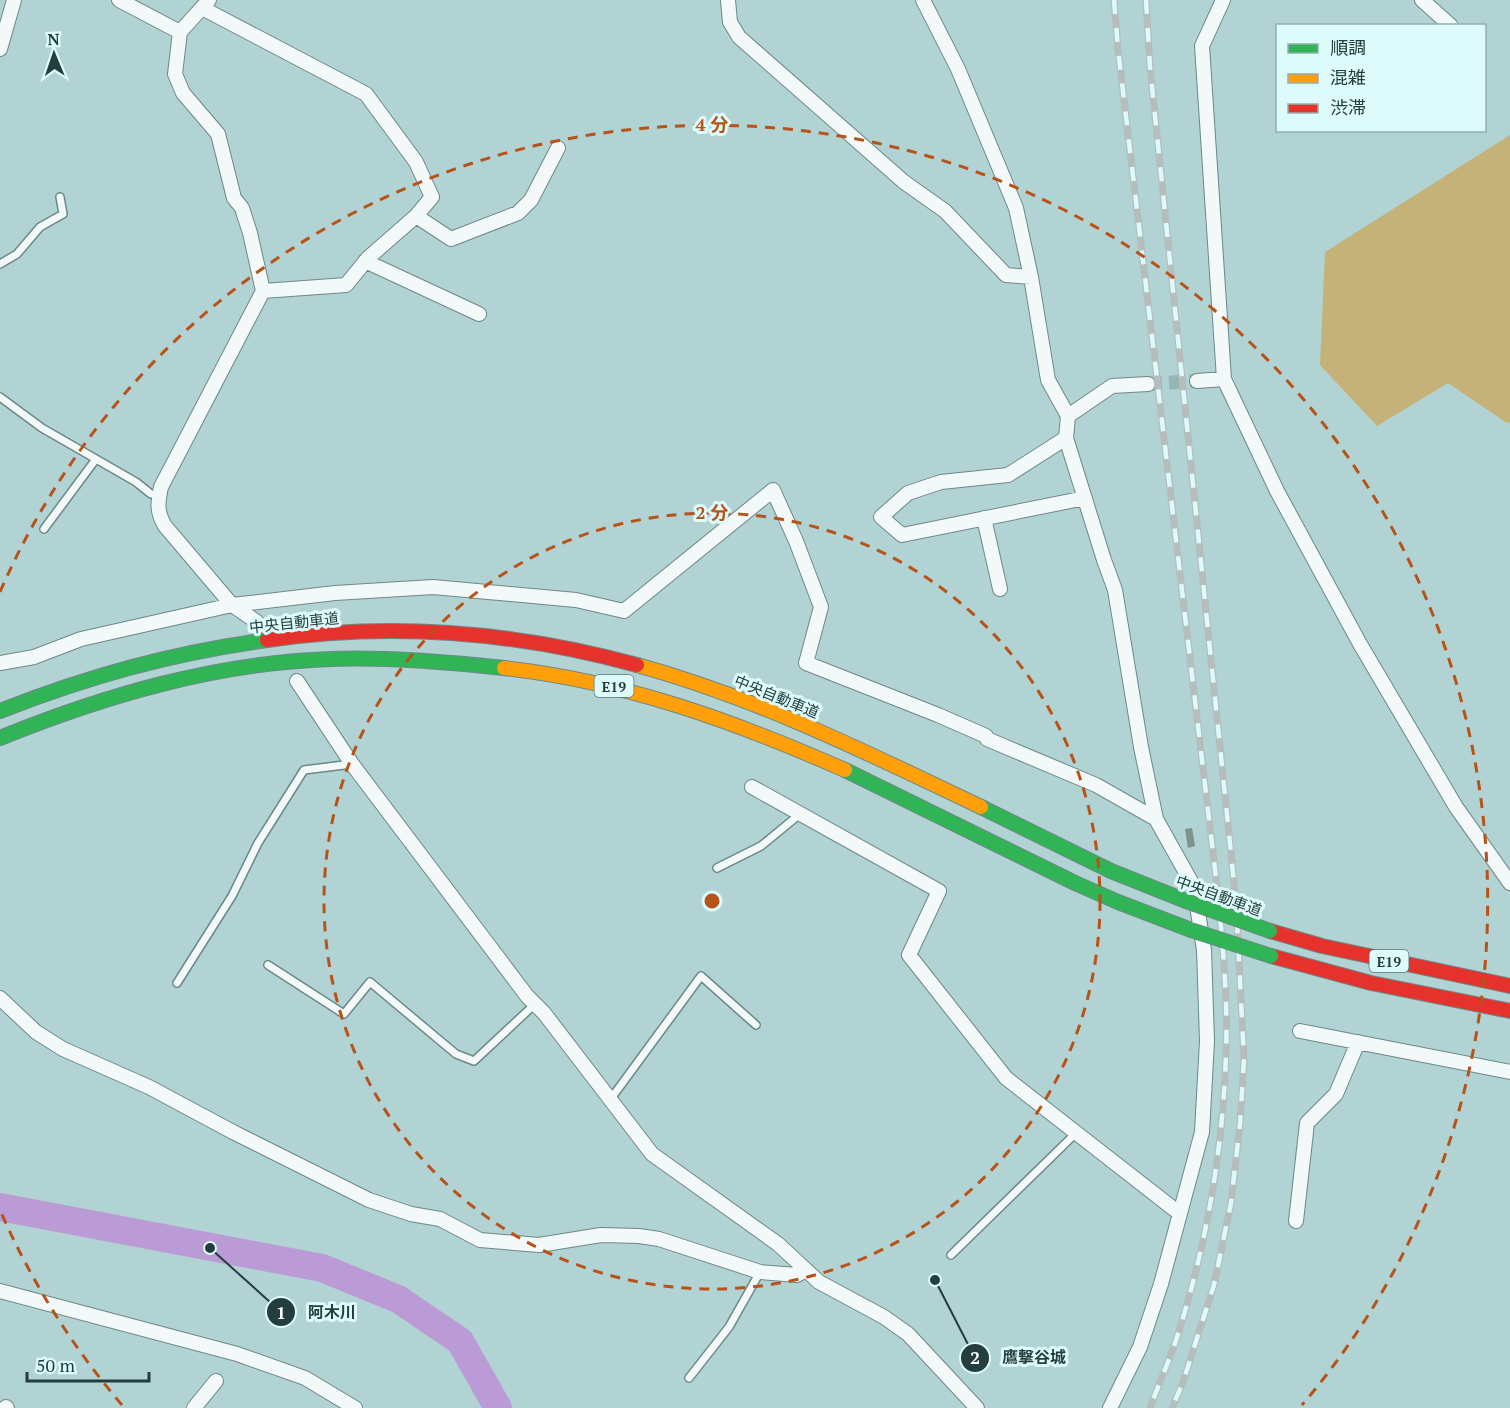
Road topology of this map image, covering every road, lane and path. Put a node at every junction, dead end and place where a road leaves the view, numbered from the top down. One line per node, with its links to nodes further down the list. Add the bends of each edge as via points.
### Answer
1 (14, 0): 10 (street)
2 (119, 0): 9 (street)
3 (728, 0): 16 (street, via 730,22 739,37 904,182 945,211 1006,275)
4 (923, 0): 16 (street, via 958,69 1016,208)
5 (1223, 0): 19 (street, via 1202,46)
6 (1422, 0): 8 (street)
7 (205, 4): 9 (street); 13 (street, via 366,93 416,162 432,197)
8 (1449, 24)
9 (180, 32): 17 (street, via 175,74 183,93 218,134 234,198 242,208 250,233)
10 (0, 49)
11 (558, 148): 13 (street, via 531,200 518,213 451,239)
12 (60, 197): 15 (lane, via 63,214 40,227 17,254)
13 (416, 216): 14 (street)
14 (366, 261): 17 (street, via 346,285); 18 (street)
15 (0, 264)
16 (1031, 277): 23 (street, via 1048,381)
17 (263, 291): 26 (street)
18 (479, 314)
19 (1224, 379): 20 (street); 42 (street, via 1277,491 1360,644 1456,807)
20 (1197, 381)
21 (1148, 384): 23 (street, via 1112,386)
22 (0, 397): 25 (lane, via 42,428)
23 (1068, 416): 24 (street)
24 (1066, 438): 27 (street); 28 (street, via 1008,475 941,482 908,493 881,516 902,536)
25 (96, 459): 26 (lane, via 151,494); 29 (lane)
26 (159, 495): 31 (street, via 157,505 165,526)
27 (1085, 498): 28 (street); 40 (street, via 1115,590)
28 (984, 518): 30 (street)
29 (44, 529)
30 (1000, 589)
31 (232, 605): 32 (street); 33 (street, via 81,639 34,657); 40 (street, via 434,587 576,600 624,611 773,490 821,607 806,663 938,715 1096,785)
32 (257, 622)
33 (0, 663)
34 (297, 681): 37 (street)
35 (0, 711): 45 (highway, 中央自動車道 / E19, bridge, via 128,667 179,654 285,637 355,632 454,633 599,655 698,683 772,710 1119,875 1186,901 1332,949)
36 (0, 738): 48 (highway, E19, bridge, via 97,702 204,675 267,664 330,659 424,660 525,669 611,686 692,709 770,738 848,771 1110,899 1191,930 1371,983)
37 (352, 764): 44 (lane, via 304,771); 47 (street)
38 (752, 787): 39 (street)
39 (800, 814): 41 (lane, via 761,846); 54 (street, via 939,891 909,955 1006,1078)
40 (1156, 819): 55 (street, via 1194,887 1204,950 1207,1041 1202,1132)
41 (717, 868)
42 (1510, 883)
43 (268, 965): 47 (lane, via 344,1014 370,982 456,1054 474,1061)
44 (177, 983)
45 (1510, 986)
46 (0, 998): 59 (street, via 36,1032 63,1049 149,1087 369,1200 440,1219 480,1240 539,1245 592,1236 639,1236)
47 (535, 1004): 53 (street)
48 (1510, 1011)
49 (756, 1025): 53 (lane, via 701,976)
50 (1300, 1031): 51 (street)
51 (1358, 1042): 52 (street); 56 (street, via 1336,1094 1306,1123)
52 (1510, 1072)
53 (610, 1101): 58 (street, via 652,1154 778,1244)
54 (1076, 1133): 55 (street); 57 (lane)
55 (1179, 1213): 66 (street, via 1140,1347)
56 (1296, 1221)
57 (951, 1255)
58 (806, 1270): 59 (street, via 797,1275); 65 (street, via 828,1288 908,1334)
59 (760, 1272): 61 (lane, via 729,1328)
60 (0, 1291): 64 (street, via 237,1354 305,1378)
61 (689, 1378)
62 (216, 1381): 63 (street)
63 (194, 1408)
64 (355, 1408)
65 (977, 1408)
66 (1110, 1408)

